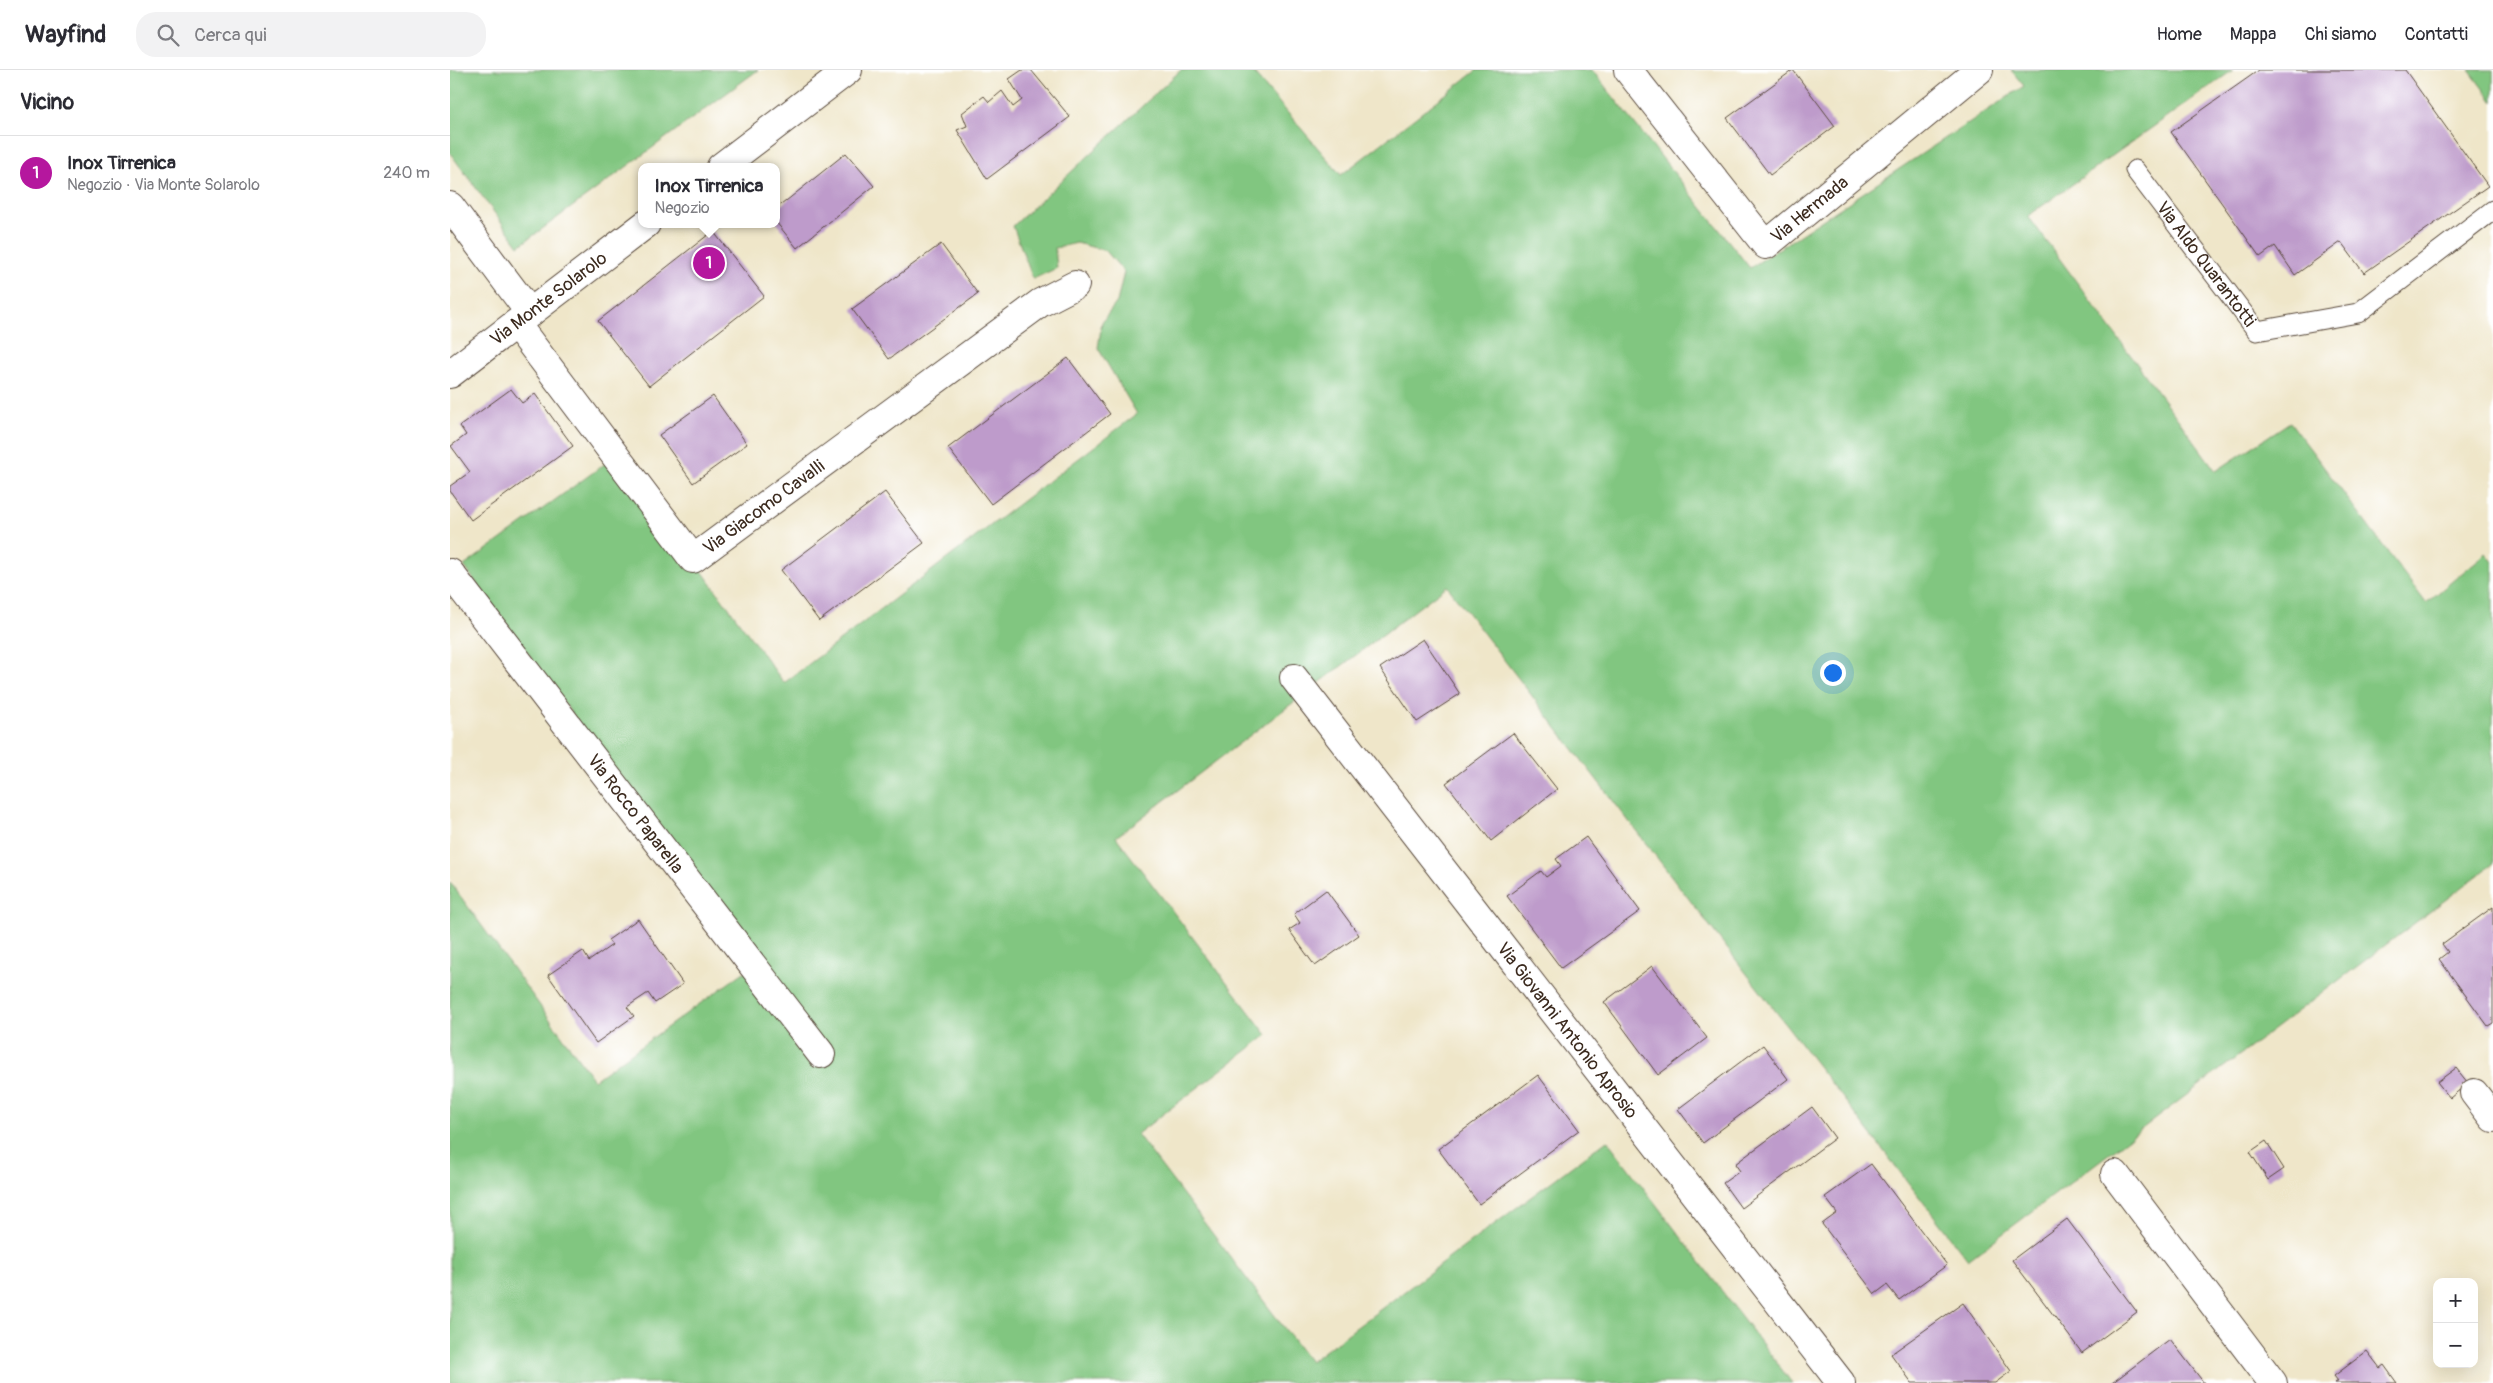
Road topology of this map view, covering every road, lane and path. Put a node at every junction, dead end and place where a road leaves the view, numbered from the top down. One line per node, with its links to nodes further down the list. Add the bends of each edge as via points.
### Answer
1 (848, 70): 4 (street)
2 (1628, 70): 3 (street, Via Hermada, via 1766,245)
3 (1979, 70)
4 (726, 163)
5 (2135, 170): 7 (lane, Via Aldo Quarantotti, via 2257,331 2358,313)
6 (450, 206): 10 (street, Via Giacomo Cavalli)
7 (2493, 210)
8 (641, 228): 10 (street, Via Monte Solarolo)
9 (1075, 285): 10 (street, Via Giacomo Cavalli, via 1040,303 693,559)
10 (523, 318): 11 (street, Via Monte Solarolo)
11 (450, 374)
12 (450, 572): 14 (street, Via Rocco Paparella)
13 (1294, 678): 18 (street, Via Giovanni Antonio Aprosio)
14 (821, 1054)
15 (2474, 1093): 16 (street)
16 (2493, 1118)
17 (2115, 1174): 19 (street)
18 (1841, 1383)
19 (2273, 1383)

